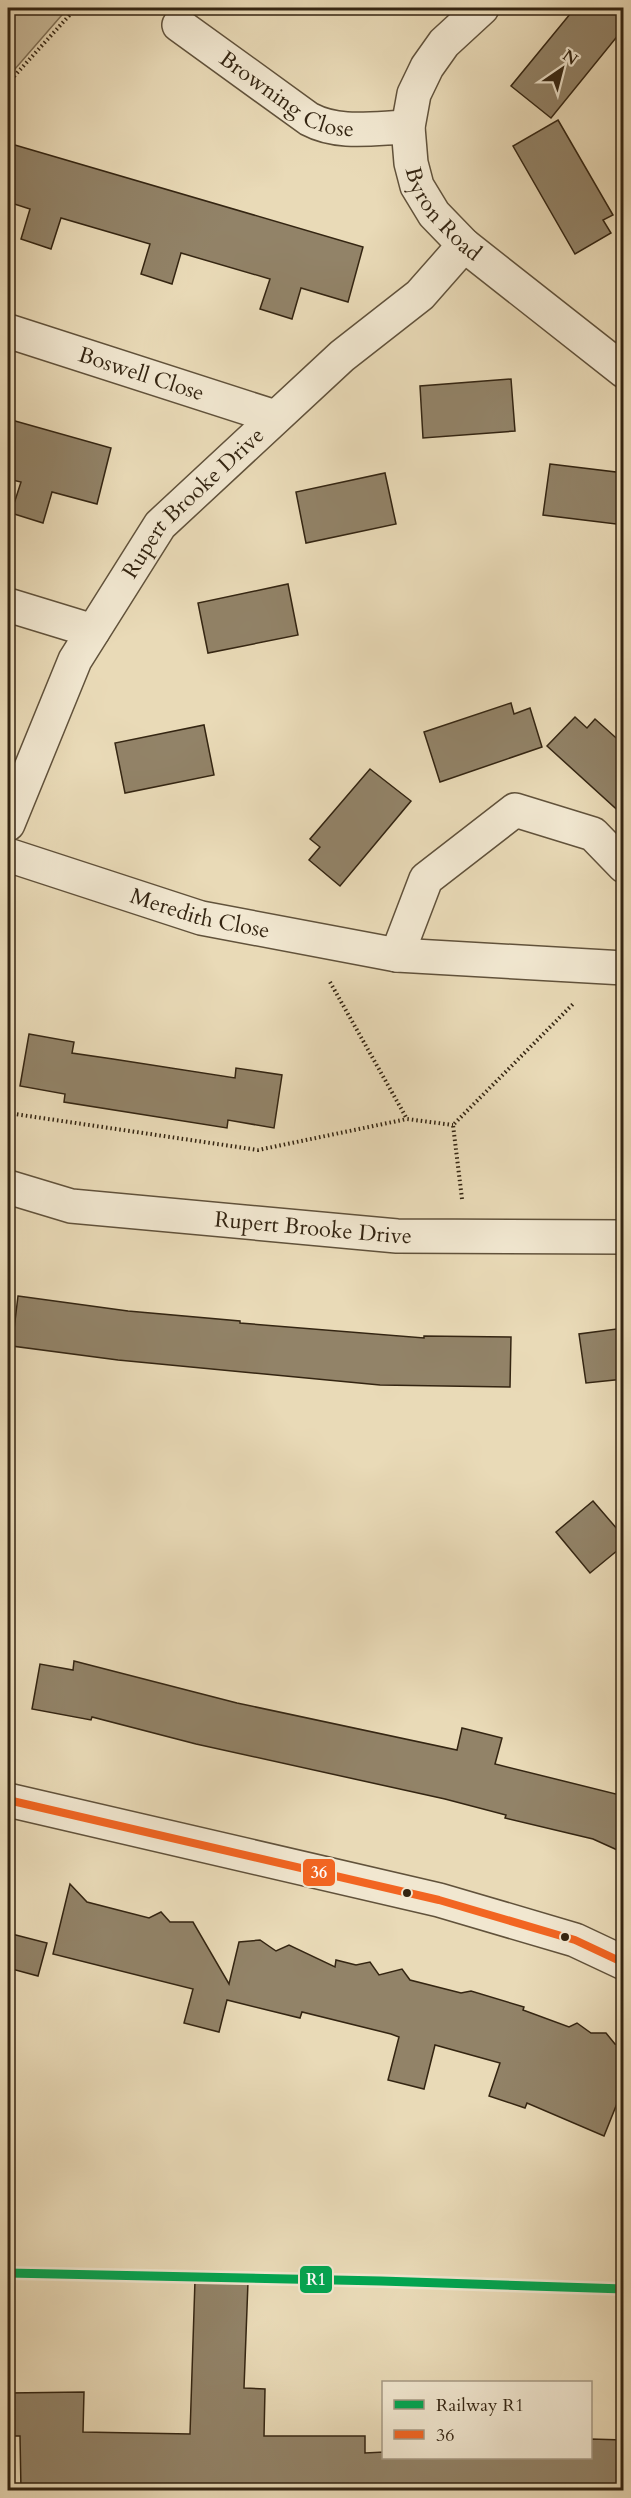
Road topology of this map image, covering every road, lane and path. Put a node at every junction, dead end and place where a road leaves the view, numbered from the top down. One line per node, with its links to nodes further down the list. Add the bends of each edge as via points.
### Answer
1 (76, 8): 4 (path)
2 (482, 8): 5 (street, Byron Road, via 444,43 427,67 414,94)
3 (179, 24): 5 (street, Browning Close, via 324,127)
4 (8, 83)
5 (408, 127): 6 (street, Byron Road, via 417,186 434,214)
6 (464, 245): 8 (street, Byron Road); 9 (street, Rupert Brooke Drive, via 420,295 342,356)
7 (8, 330): 9 (street, Boswell Close)
8 (624, 371)
9 (275, 417): 11 (street, Rupert Brooke Drive, via 160,525)
10 (8, 606): 11 (street)
11 (93, 631): 12 (street, Rupert Brooke Drive, via 75,660)
12 (8, 824)
13 (8, 855): 15 (street, Meredith Close, via 201,918)
14 (624, 866): 16 (street, via 593,834 515,810 426,879)
15 (304, 937): 16 (street, Meredith Close); 19 (path)
16 (397, 955): 17 (street, Meredith Close)
17 (616, 968): 20 (path)
18 (8, 1113): 19 (path, via 258,1150)
19 (407, 1119): 20 (path)
20 (453, 1125): 22 (path)
21 (8, 1187): 22 (street, Rupert Brooke Drive, via 71,1206 397,1236)
22 (467, 1236): 23 (street, Rupert Brooke Drive)
23 (624, 1237)
24 (8, 1800): 25 (street, via 439,1900 575,1940)
25 (624, 1963)

